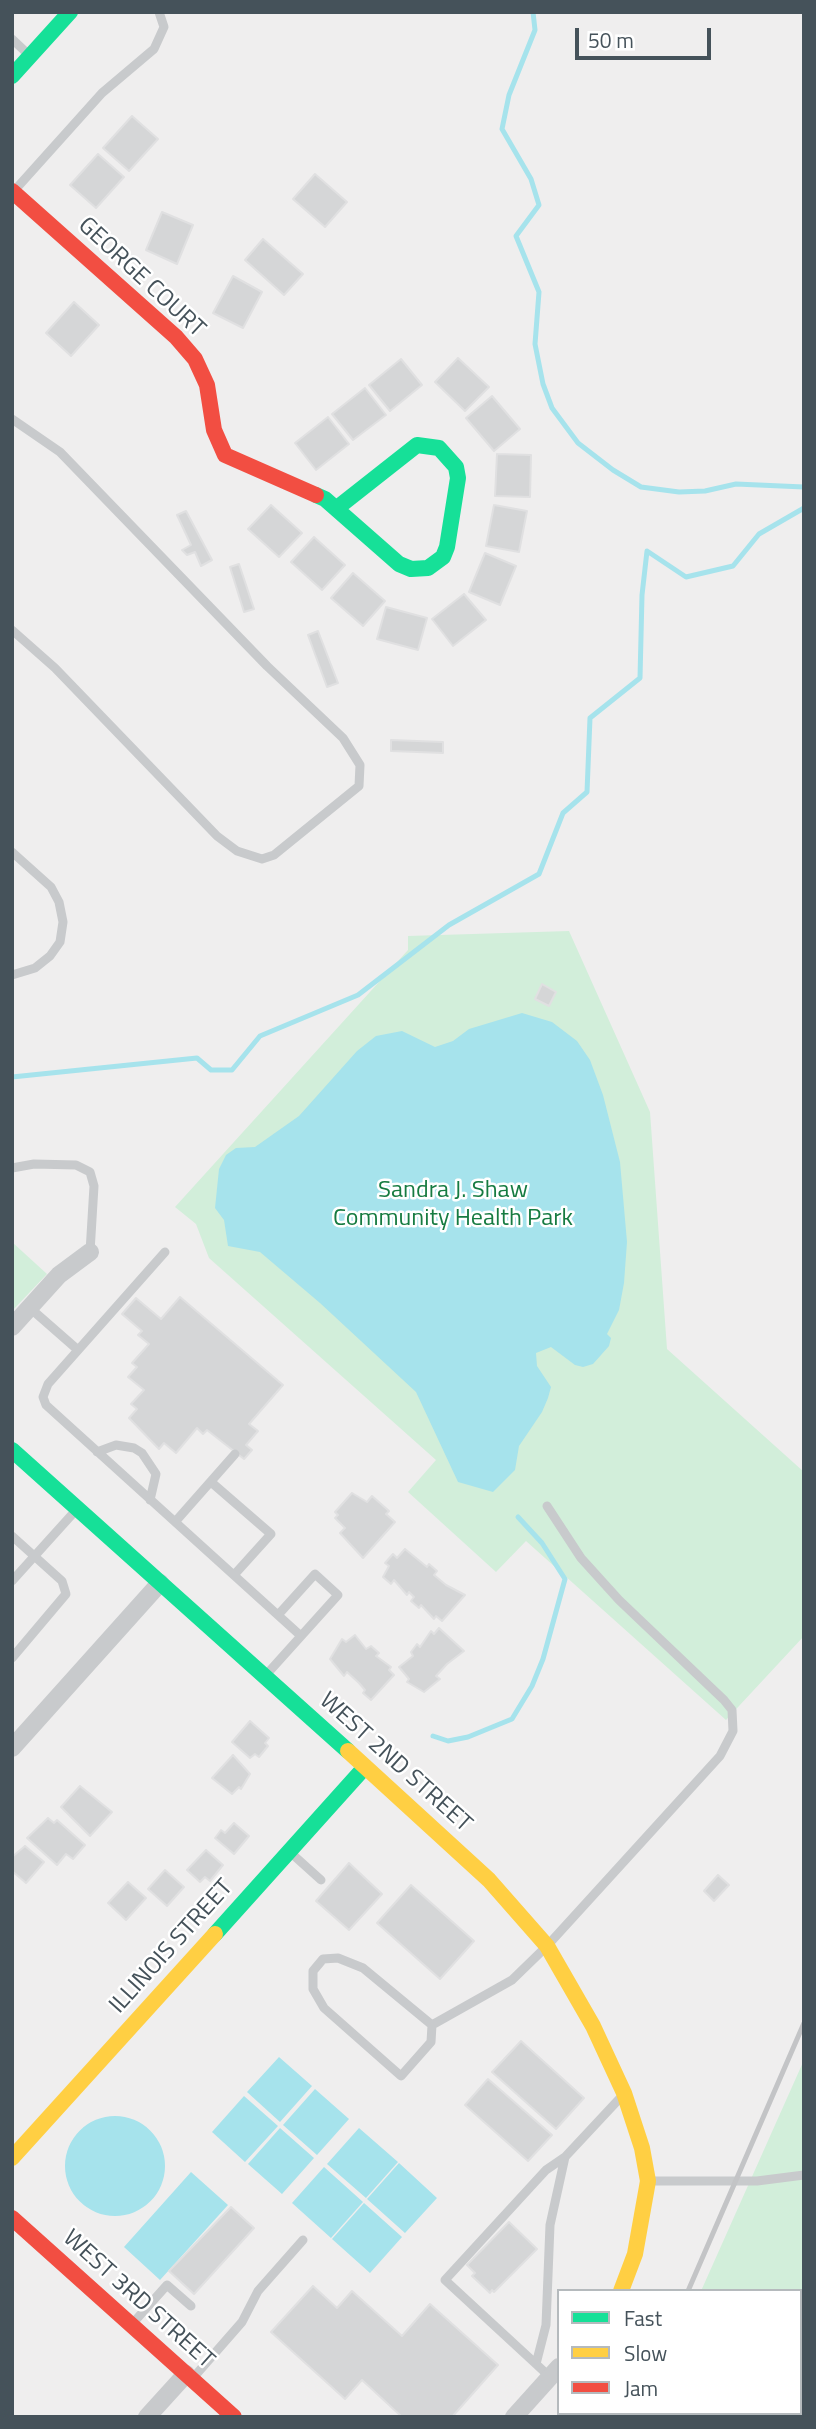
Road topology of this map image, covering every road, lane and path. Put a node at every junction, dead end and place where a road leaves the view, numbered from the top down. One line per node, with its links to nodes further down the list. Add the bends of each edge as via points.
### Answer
1 (70, 12): 4 (street)
2 (159, 12): 6 (lane, via 164,27 153,49 102,93)
3 (12, 39): 4 (lane)
4 (30, 56): 5 (street)
5 (12, 76)
6 (13, 192): 8 (street, GEORGE COURT, via 195,359 207,385 214,430 225,455 310,490)
7 (12, 419): 9 (lane, via 60,452 343,738 360,765 359,786 274,855 258,858 237,851)
8 (337, 508): 8 (street, GEORGE COURT, via 399,564 428,568 447,547 456,467 439,448 417,445)
9 (12, 630)
10 (12, 852): 11 (lane, via 51,887 61,908 63,928 60,942 47,959)
11 (12, 975)
12 (12, 1168): 13 (lane, via 76,1165 90,1172 94,1186)
13 (90, 1251): 15 (street, via 59,1275)
14 (166, 1252): 17 (lane)
15 (30, 1308): 16 (street); 17 (lane)
16 (12, 1327)
17 (78, 1350): 19 (lane, via 48,1384 43,1397 51,1411)
18 (12, 1450): 24 (street, WEST 2ND STREET)
19 (97, 1452): 22 (lane); 22 (lane, via 116,1445 142,1453 156,1474)
20 (235, 1454): 21 (lane)
21 (211, 1482): 25 (lane); 28 (lane, via 271,1534)
22 (150, 1500): 25 (lane)
23 (547, 1506): 39 (lane, via 581,1558 724,1700 734,1720 720,1756)
24 (77, 1508): 27 (lane); 30 (street, WEST 2ND STREET)
25 (175, 1522): 28 (lane)
26 (12, 1536): 27 (lane)
27 (35, 1556): 29 (lane); 33 (lane, via 62,1581 66,1594)
28 (234, 1575): 31 (lane)
29 (12, 1581)
30 (160, 1583): 34 (street, WEST 2ND STREET); 35 (street)
31 (278, 1615): 32 (lane); 32 (lane, via 315,1574 338,1595)
32 (302, 1636): 34 (lane)
33 (12, 1658)
34 (264, 1676): 36 (street, WEST 2ND STREET)
35 (12, 1748)
36 (365, 1767): 37 (street, ILLINOIS STREET); 39 (street, WEST 2ND STREET, via 489,1880)
37 (289, 1851): 38 (lane); 43 (street, ILLINOIS STREET)
38 (321, 1880)
39 (547, 1946): 40 (lane, via 512,1980); 41 (street, WEST 2ND STREET, via 579,1997)
40 (432, 2025): 40 (lane, via 431,2042 401,2076 324,2008 313,1989 313,1971 323,1959 338,1958 363,1968)
41 (624, 2093): 42 (lane); 45 (street, WEST 2ND STREET)
42 (565, 2157): 51 (lane, via 550,2225 546,2325); 51 (lane, via 546,2170 444,2280)
43 (12, 2158)
44 (804, 2175): 45 (lane, via 757,2181)
45 (648, 2181): 48 (street, via 635,2254)
46 (12, 2218): 50 (street, WEST 3RD STREET)
47 (303, 2239): 53 (lane, via 258,2291 242,2322)
48 (622, 2289)
49 (191, 2306): 50 (lane, via 167,2285)
50 (131, 2325): 53 (street, WEST 3RD STREET)
51 (536, 2364): 52 (lane)
52 (554, 2372): 56 (street)
53 (189, 2376): 54 (street); 55 (street, WEST 3RD STREET)
54 (147, 2417)
55 (234, 2417)
56 (514, 2417)

